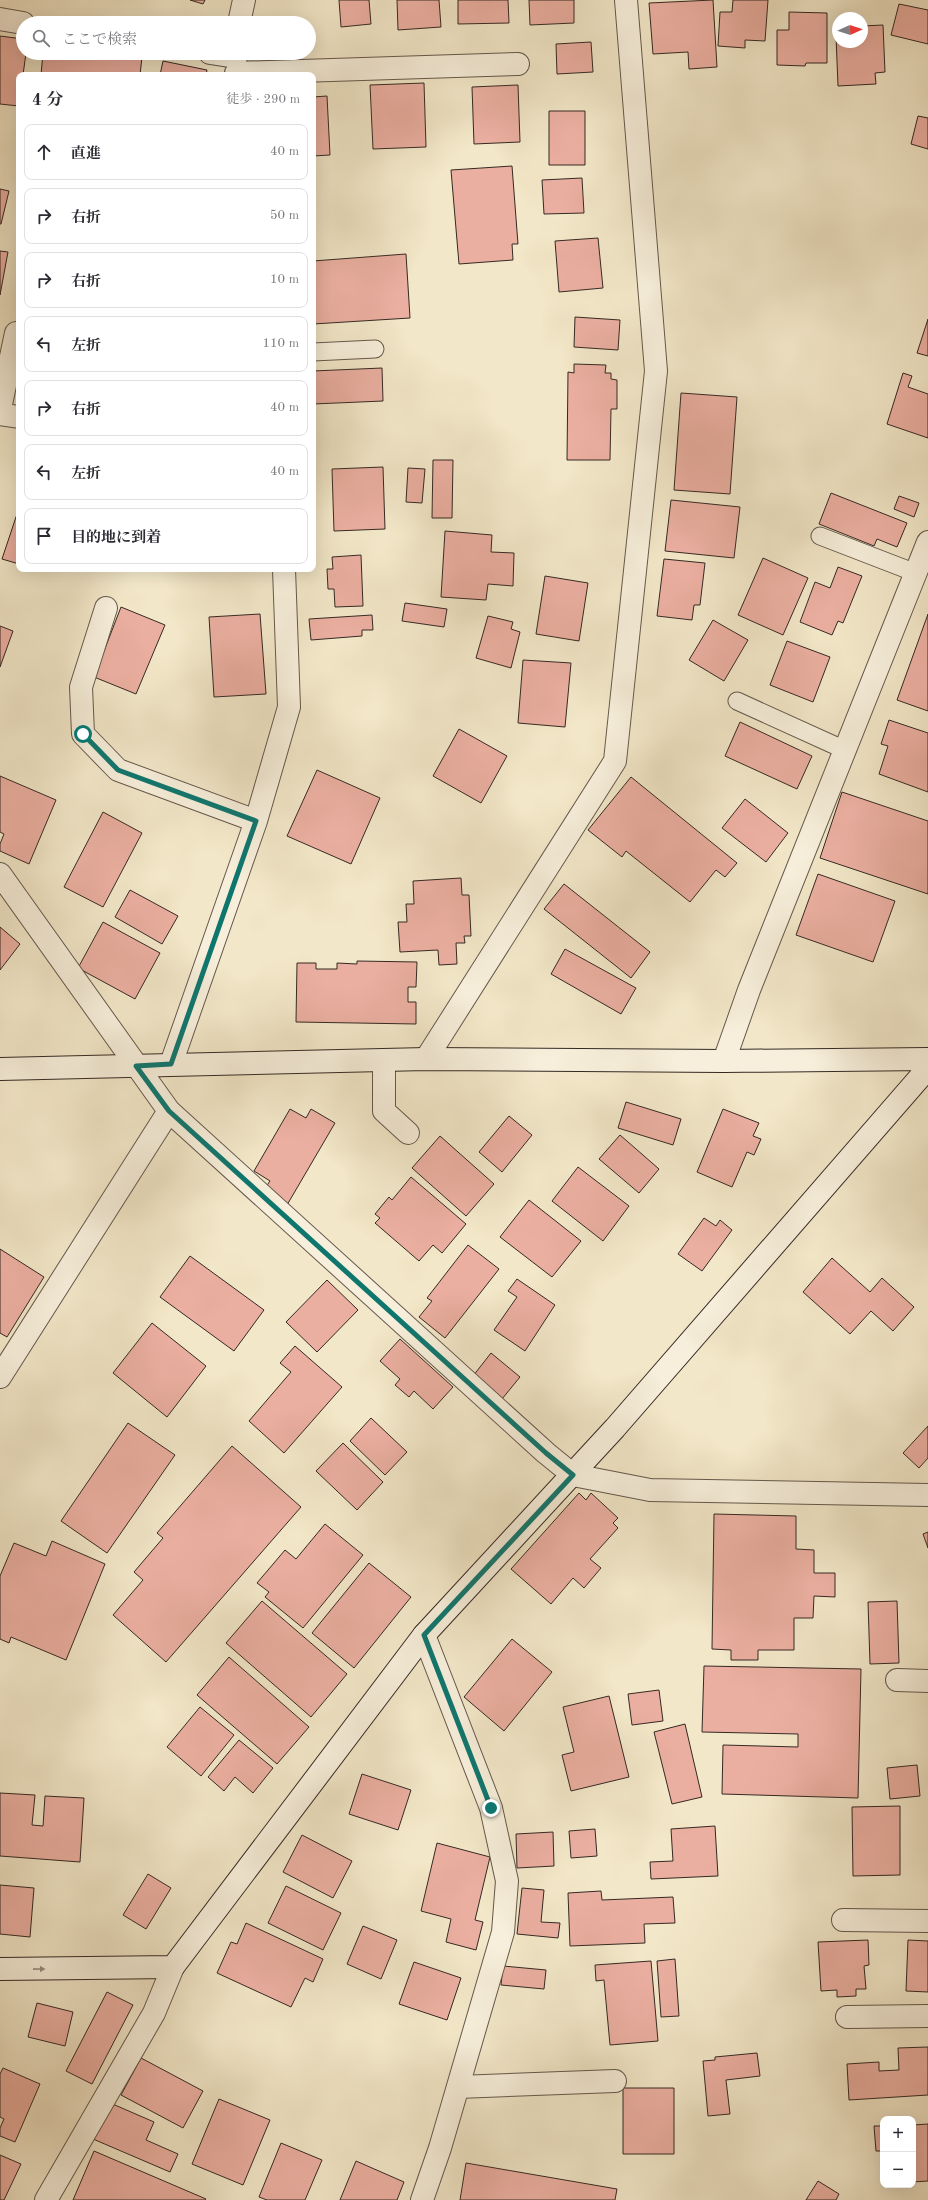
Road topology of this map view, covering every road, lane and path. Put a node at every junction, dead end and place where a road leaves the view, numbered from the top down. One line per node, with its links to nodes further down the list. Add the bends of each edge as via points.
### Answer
1 (244, 0): 3 (street)
2 (626, 0): 24 (street, via 656,371 615,761)
3 (241, 16)
4 (0, 19): 5 (street)
5 (16, 22)
6 (225, 60): 8 (street)
7 (518, 64): 8 (street)
8 (236, 65)
9 (16, 333): 12 (street)
10 (375, 349): 11 (lane)
11 (316, 352)
12 (0, 409)
13 (0, 414): 14 (street)
14 (16, 416)
15 (820, 536): 18 (lane)
16 (928, 542): 18 (street)
17 (284, 572): 22 (street, via 288,707)
18 (916, 573): 21 (street)
19 (106, 608): 22 (street, via 81,687 83,734 118,770)
20 (736, 702): 21 (lane)
21 (845, 750): 27 (street, via 749,990)
22 (256, 821): 28 (street)
23 (0, 874): 29 (street)
24 (426, 1059): 26 (street); 27 (street)
25 (928, 1059): 27 (street)
26 (384, 1060): 28 (street); 33 (street, via 384,1111)
27 (724, 1061)
28 (171, 1064): 29 (street)
29 (136, 1066): 31 (street); 32 (street)
30 (928, 1068): 35 (street)
31 (0, 1069)
32 (169, 1111): 34 (street); 35 (street)
33 (408, 1133)
34 (0, 1377)
35 (573, 1475): 36 (street, via 650,1490); 37 (street)
36 (928, 1496)
37 (424, 1635): 42 (street); 47 (street, via 491,1808 507,1881 503,1932)
38 (897, 1680): 39 (street)
39 (928, 1681)
40 (843, 1920): 41 (street)
41 (928, 1921)
42 (173, 1967): 43 (street, one-way to 42); 48 (street, via 154,2013)
43 (0, 1969)
44 (928, 2016): 45 (street)
45 (847, 2017)
46 (615, 2080): 47 (street)
47 (458, 2087): 49 (street)
48 (46, 2200)
49 (422, 2200)

